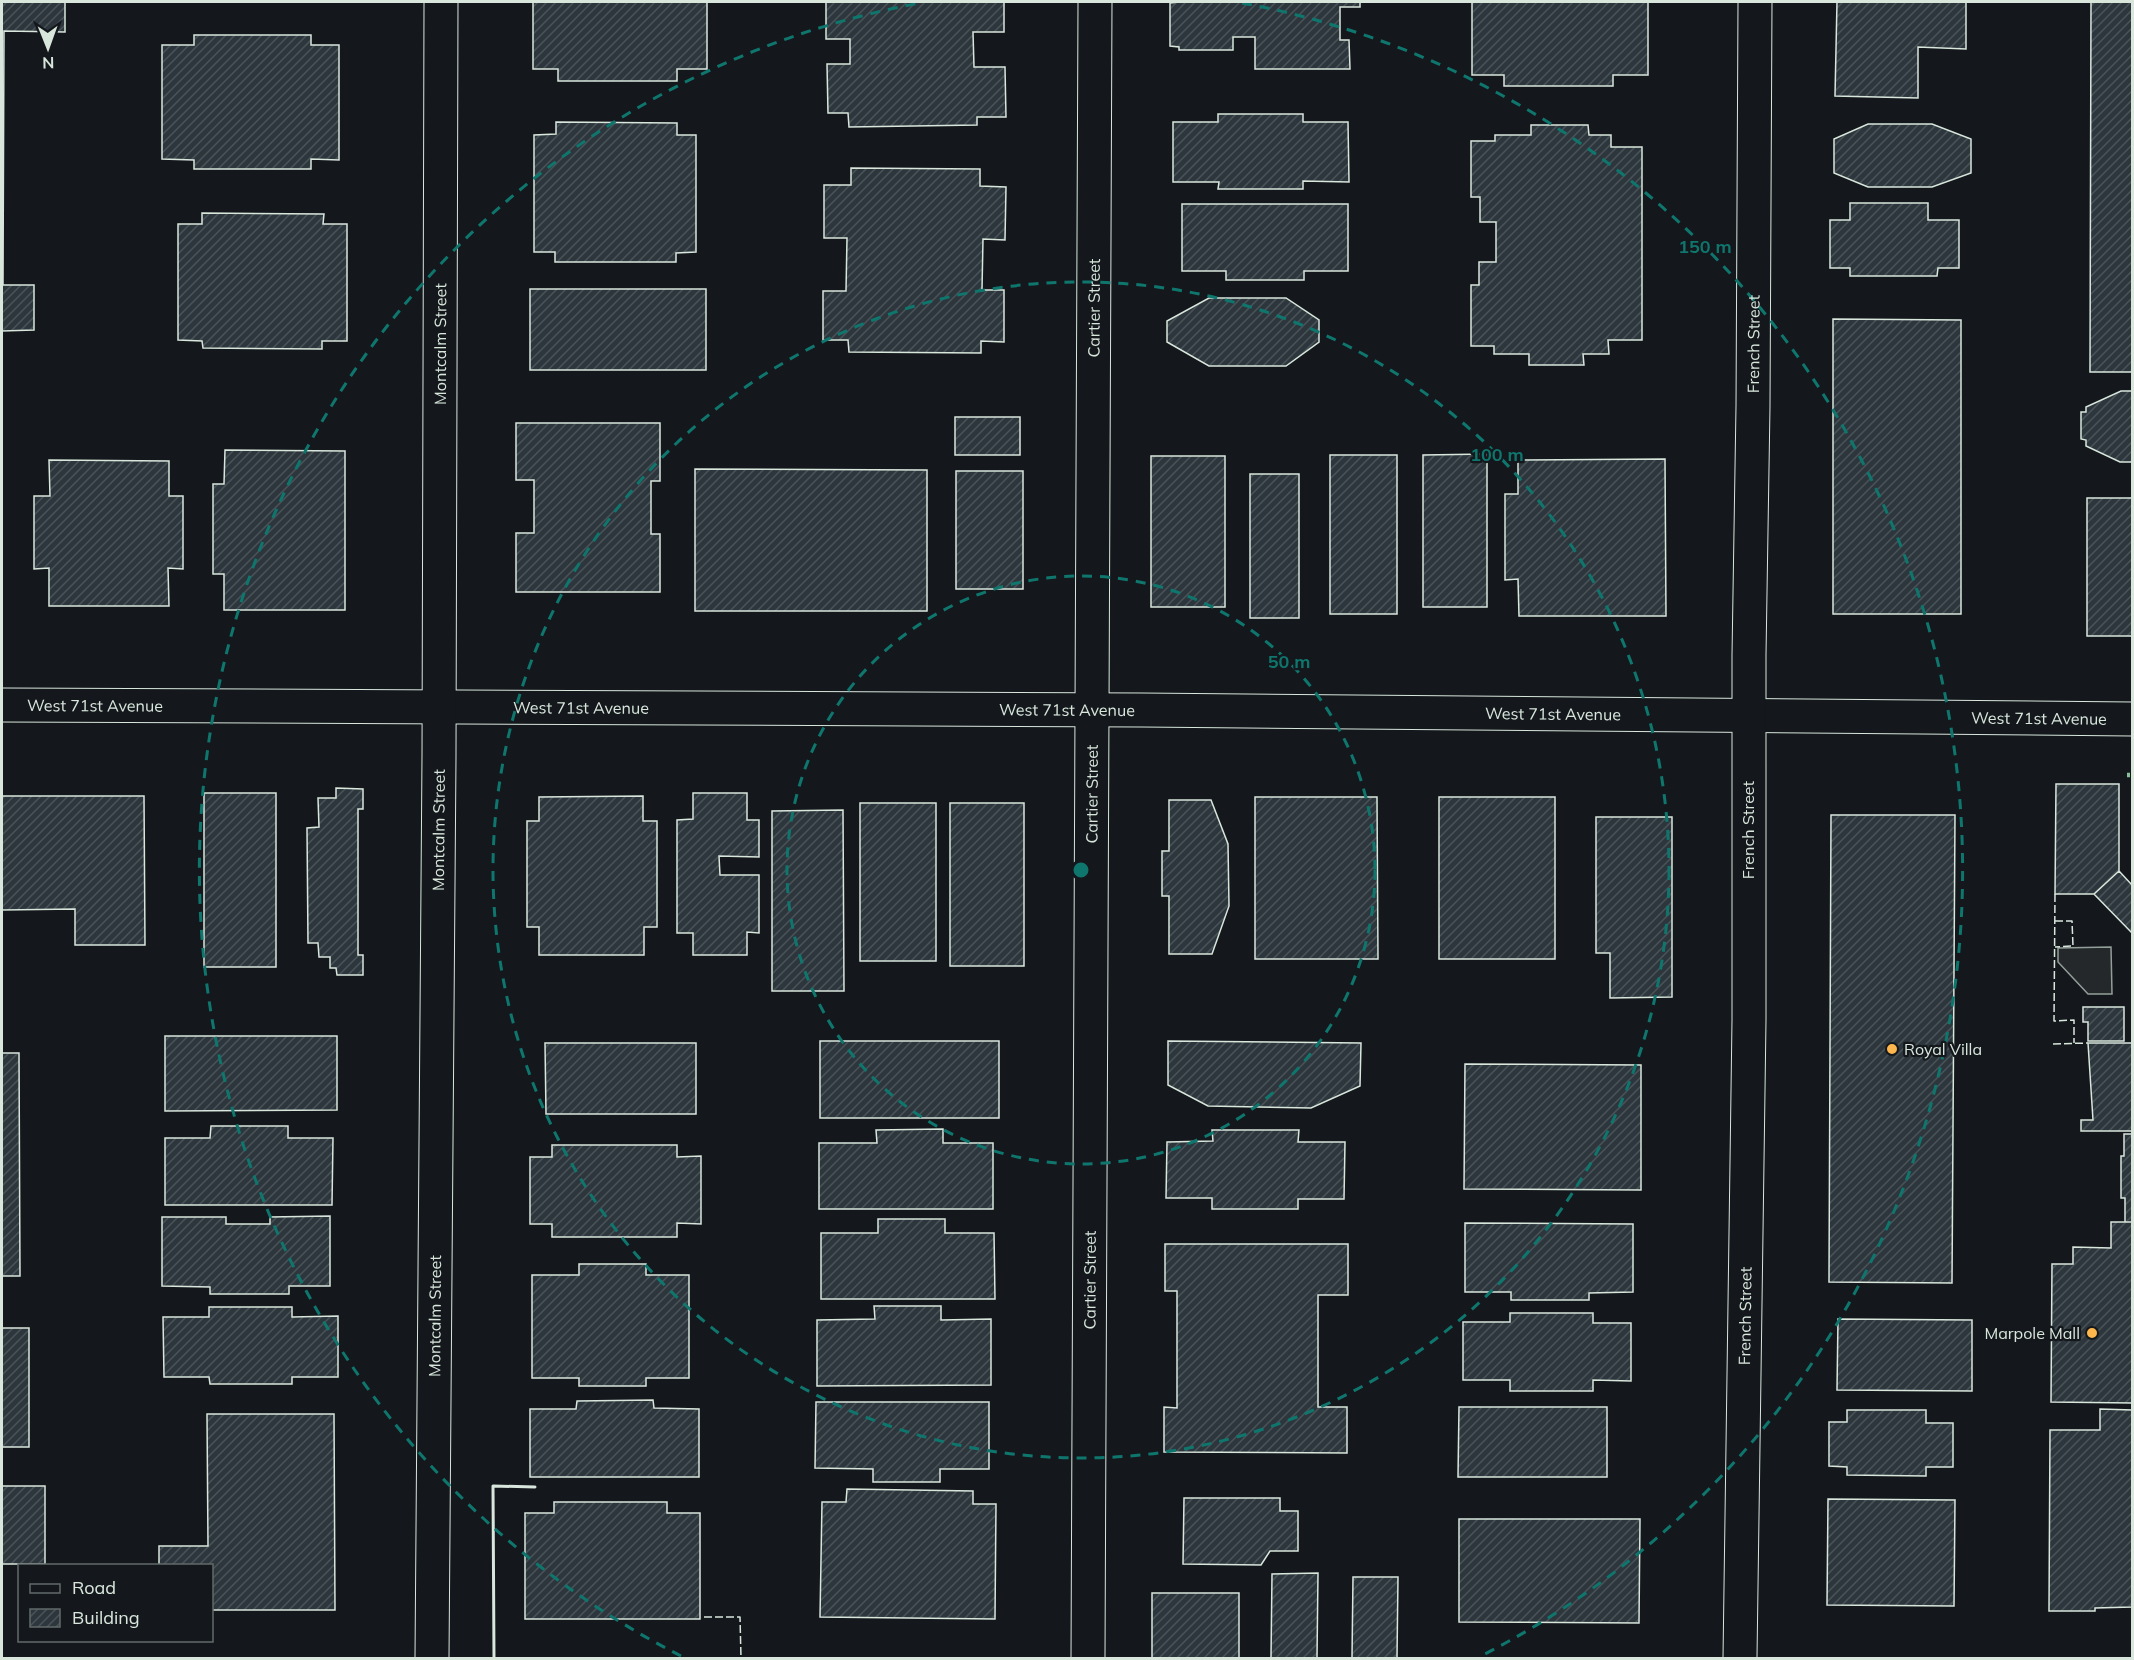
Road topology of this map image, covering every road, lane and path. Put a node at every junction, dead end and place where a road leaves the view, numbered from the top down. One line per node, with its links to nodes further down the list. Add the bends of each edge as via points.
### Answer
1 (441, 2): 5 (street, Montcalm Street)
2 (1095, 2): 6 (street, Cartier Street)
3 (1755, 2): 7 (street, French Street)
4 (2, 705): 5 (street, West 71st Avenue)
5 (439, 707): 6 (street, West 71st Avenue); 9 (street, Montcalm Street)
6 (1092, 710): 7 (street, West 71st Avenue); 10 (street, Cartier Street)
7 (1749, 715): 8 (street, West 71st Avenue); 11 (street, French Street)
8 (2133, 719)
9 (432, 1659)
10 (1088, 1659)
11 (1740, 1659)

